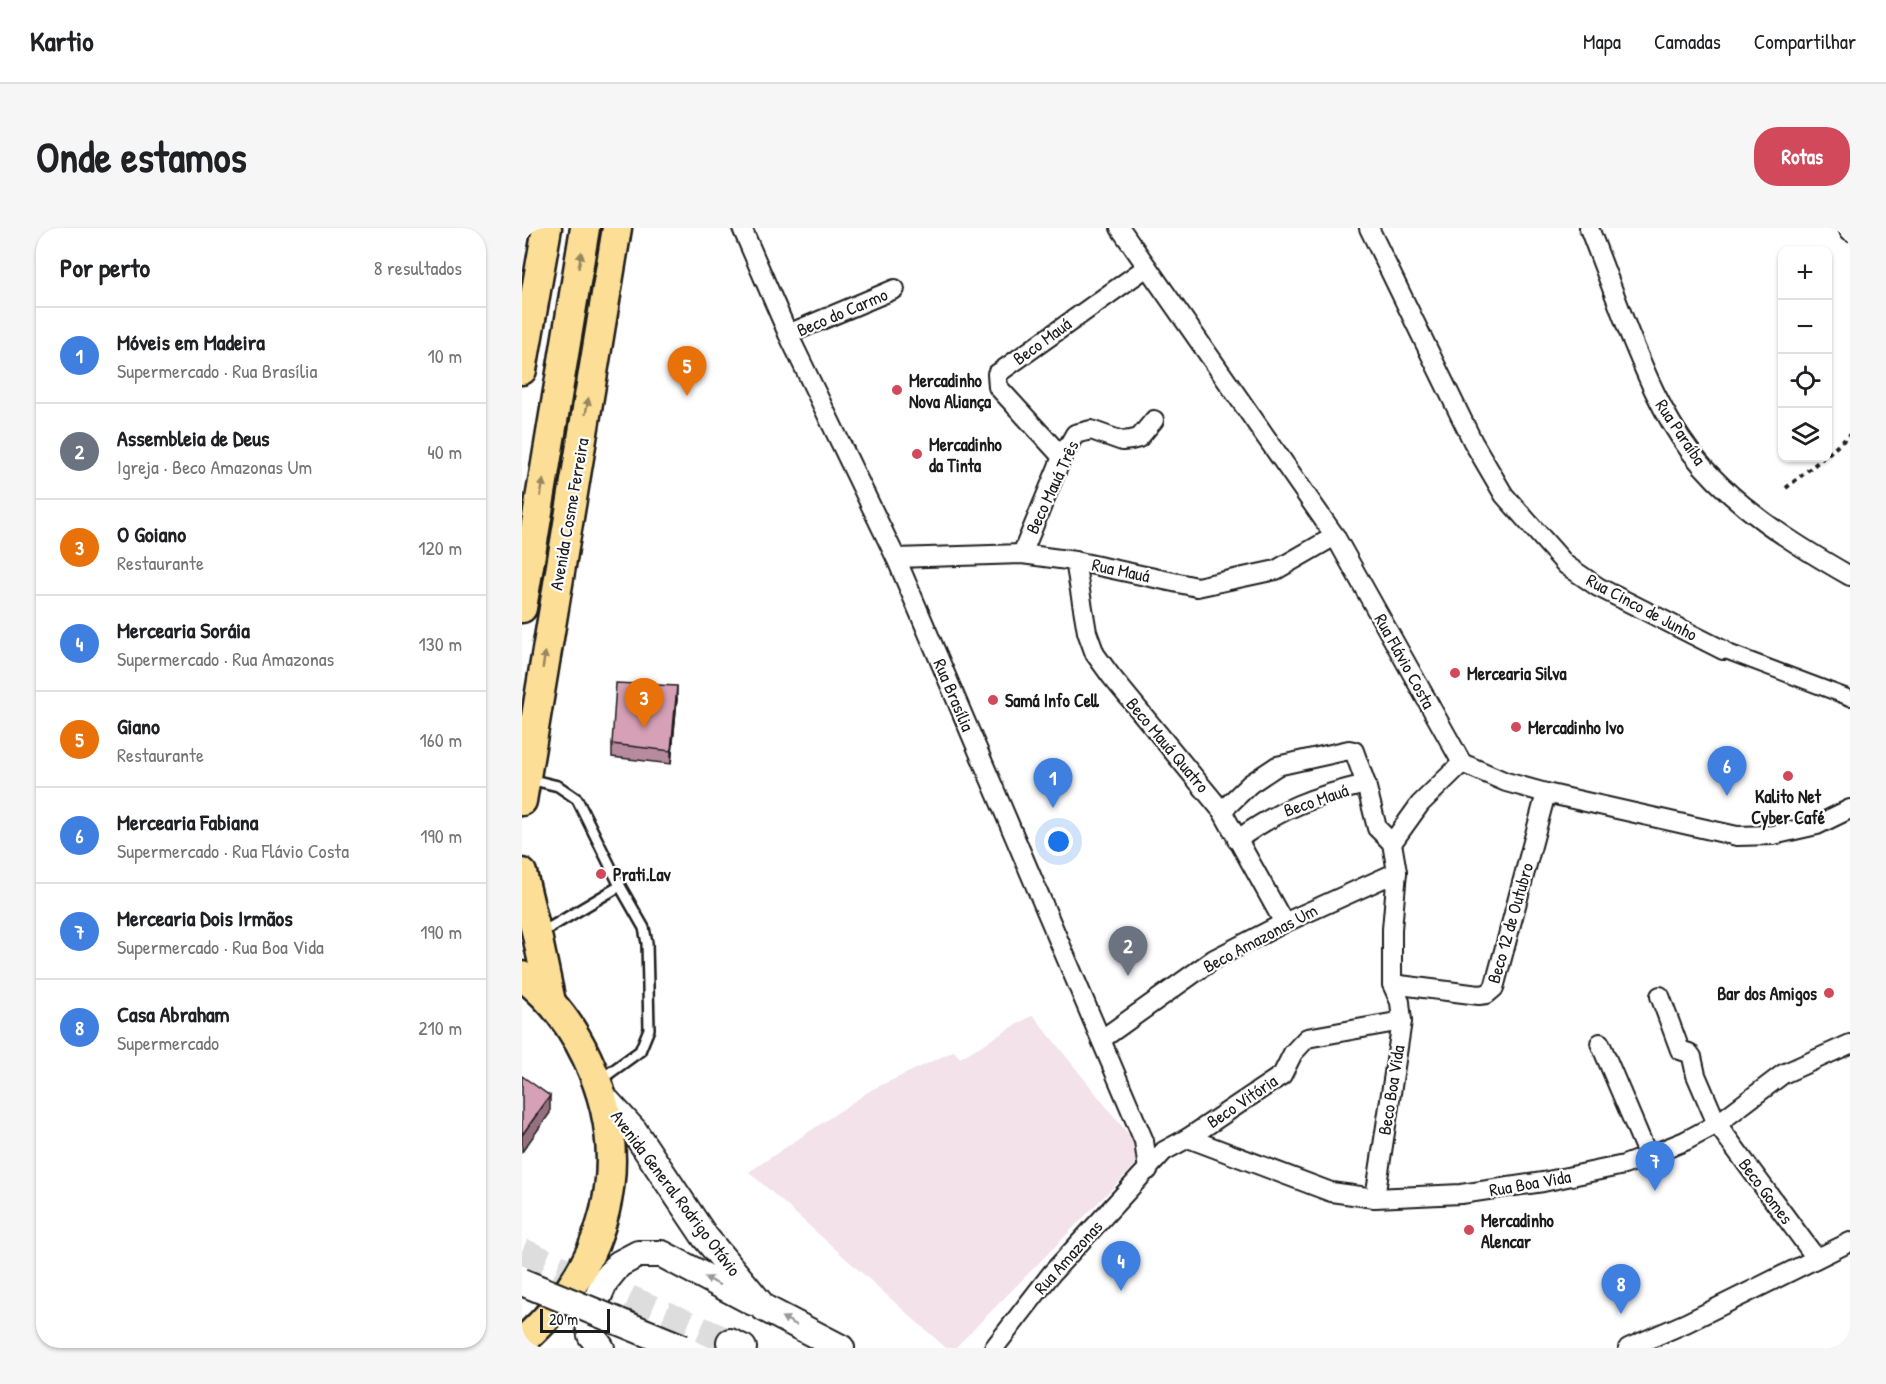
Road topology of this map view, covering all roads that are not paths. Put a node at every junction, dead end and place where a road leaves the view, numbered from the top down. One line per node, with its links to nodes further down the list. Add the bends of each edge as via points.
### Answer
1 (547, 228): 11 (main road)
2 (585, 228): 19 (main road, one-way to 2)
3 (617, 228): 24 (main road, Avenida Cosme Ferreira, one-way to 3)
4 (742, 228): 10 (street, Rua Brasília)
5 (1120, 228): 8 (street, Rua Flávio Costa)
6 (1370, 228): 20 (street, Rua Cinco de Junho, via 1473,442 1504,495 1566,565 1598,587)
7 (1589, 228): 18 (street, Rua Paraíba, via 1648,379 1665,415 1690,452 1753,515)
8 (1147, 267): 13 (street, Beco Mauá, via 997,374 998,387); 14 (street, Rua Flávio Costa)
9 (895, 290): 10 (street, Beco do Carmo)
10 (788, 334): 16 (street, Rua Brasília)
11 (522, 370)
12 (1154, 420): 13 (street, Beco Mauá Três, via 1139,438 1131,440 1122,441 1091,430 1075,434)
13 (1062, 458): 15 (street, Beco Mauá Três)
14 (1335, 536): 17 (street, Rua Mauá, via 1276,570 1197,587); 22 (street, Rua Flávio Costa)
15 (1022, 554): 16 (street, Rua Mauá); 17 (street, Rua Mauá)
16 (897, 558): 40 (street, Rua Brasília)
17 (1075, 561): 27 (street, Beco Mauá Quatro, via 1087,632 1095,654)
18 (1850, 576)
19 (522, 608)
20 (1723, 650): 21 (street, Rua Cinco de Junho)
21 (1850, 698)
22 (1462, 763): 25 (street, via 1506,782); 29 (street, via 1420,804)
23 (1366, 784): 27 (street, Beco Mauá, via 1354,751 1342,750 1277,766 1250,783); 28 (street, Beco Mauá, via 1295,804); 29 (street, Beco Mauá, via 1377,828)
24 (524, 790): 32 (lane, via 558,786 577,799)
25 (1546, 793): 26 (street, via 1737,836 1773,835 1817,825); 36 (street, Beco 12 de Outubro, via 1494,988 1479,995)
26 (1850, 809)
27 (1222, 812): 28 (street, Beco Mauá Quatro)
28 (1237, 840): 33 (street, Beco Mauá Quatro)
29 (1392, 843): 31 (street, Beco Boa Vida)
30 (522, 873): 34 (main road)
31 (1397, 873): 33 (street, Beco Amazonas Um); 36 (street, Beco Boa Vida)
32 (620, 886): 34 (lane); 43 (lane, via 644,928 649,1029 640,1051)
33 (1284, 923): 40 (street, Beco Amazonas Um, via 1214,959)
34 (537, 935): 38 (main road)
35 (522, 976): 38 (main road)
36 (1392, 984): 39 (street, Beco Boa Vida, via 1400,1002)
37 (1660, 996): 44 (street, Beco Gomes, via 1680,1050 1692,1057)
38 (551, 1002): 43 (main road, via 578,1039)
39 (1402, 1021): 45 (street, Beco Vitória, via 1307,1038 1293,1053 1282,1075); 48 (street, Beco Boa Vida)
40 (1102, 1039): 47 (street, Rua Brasília, via 1144,1141)
41 (1600, 1043): 46 (street)
42 (1850, 1044): 44 (street, Rua Boa Vida, via 1783,1074)
43 (600, 1088): 52 (main road, Avenida General Rodrigo Otávio, via 634,1131 705,1237); 53 (main road, via 611,1157 604,1218 594,1247 563,1301)
44 (1717, 1124): 46 (street, Rua Boa Vida); 50 (street, Beco Gomes)
45 (1188, 1138): 47 (street, Beco Vitória, via 1164,1151); 48 (street, Rua Boa Vida, via 1331,1191)
46 (1648, 1156): 48 (street, Rua Boa Vida, via 1624,1165 1520,1186 1461,1194)
47 (1148, 1170): 58 (street, Rua Amazonas, via 1052,1273)
48 (1375, 1198)
49 (1850, 1242): 50 (street)
50 (1816, 1258): 54 (street)
51 (522, 1282): 56 (main road, bridge)
52 (764, 1308): 55 (main road, one-way to 55, via 662,1254 638,1254 619,1264 605,1281 588,1319 591,1335); 57 (main road, Avenida General Rodrigo Otávio, one-way to 52)
53 (522, 1342)
54 (1654, 1343): 59 (street)
55 (601, 1348)
56 (683, 1348)
57 (841, 1348)
58 (994, 1348)
59 (1628, 1348)

